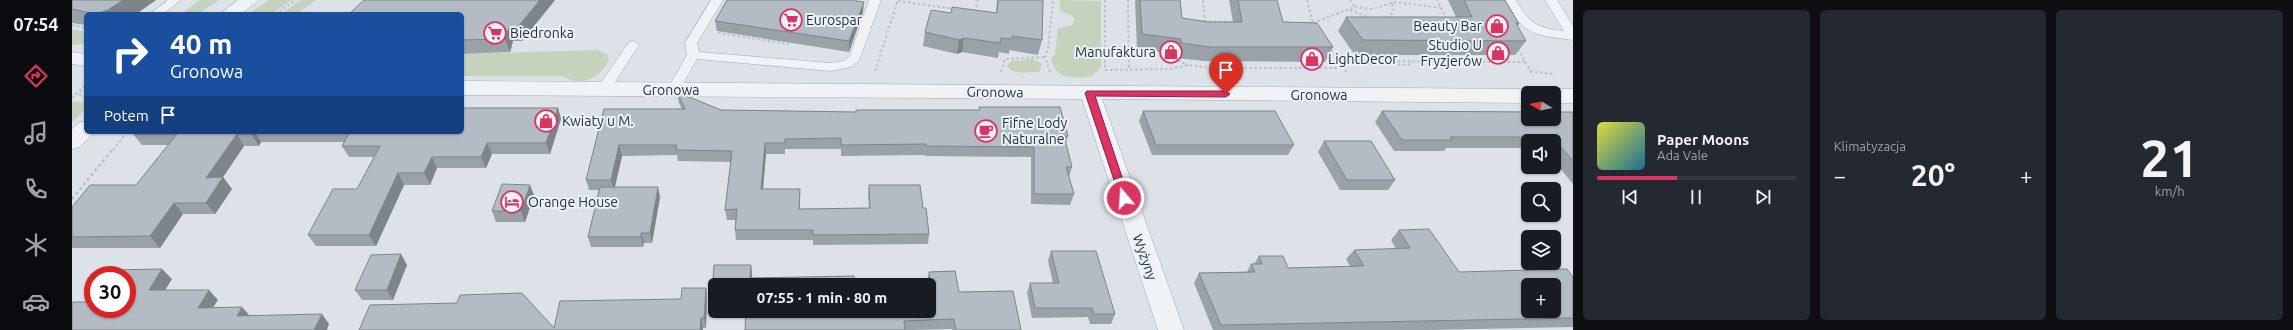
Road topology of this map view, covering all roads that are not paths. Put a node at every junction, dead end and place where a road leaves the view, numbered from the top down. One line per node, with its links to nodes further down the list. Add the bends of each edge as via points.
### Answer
1 (175, 0): 7 (lane)
2 (250, 0): 8 (street)
3 (716, 0): 11 (lane, via 691,43)
4 (875, 0): 11 (lane, via 857,52 847,64 830,67)
5 (1510, 0): 9 (lane, via 1522,21 1530,28)
6 (1551, 0): 9 (lane)
7 (159, 12)
8 (232, 12)
9 (1573, 36)
10 (633, 45): 17 (lane)
11 (693, 55): 18 (lane)
12 (72, 58): 13 (street)
13 (84, 60)
14 (1096, 85): 16 (street, Gronowa, via 1362,95); 18 (street, Gronowa, via 875,91); 23 (street, Wyżyny)
15 (464, 88): 17 (street, Gronowa)
16 (1521, 89)
17 (603, 90): 18 (street, Gronowa)
18 (673, 90)
19 (1561, 96): 20 (street)
20 (1573, 96)
21 (84, 130): 22 (street)
22 (72, 142)
23 (1171, 330)

